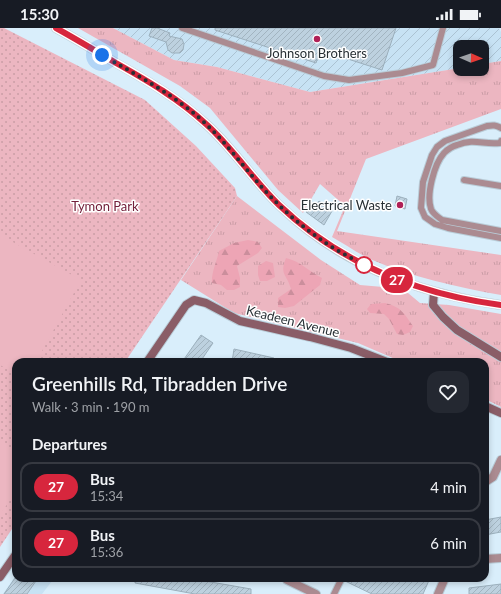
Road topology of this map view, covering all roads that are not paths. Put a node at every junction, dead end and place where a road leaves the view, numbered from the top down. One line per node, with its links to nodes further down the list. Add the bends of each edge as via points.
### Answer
1 (56, 28): 10 (main road, via 146,80 186,107 226,144 278,204 323,242 392,278)
2 (182, 28): 3 (lane, via 324,76 348,80 402,73 433,65)
3 (443, 28)
4 (501, 128): 9 (lane, via 487,126 445,141 438,147 432,155 423,182 421,208 425,217 435,224)
5 (501, 141): 8 (lane, via 492,144 471,141 456,145 444,153 435,168 430,191 431,208 442,220)
6 (464, 180): 7 (lane)
7 (501, 186)
8 (501, 231)
9 (501, 238)
10 (434, 292): 11 (main road); 12 (main road, via 433,305 443,317 457,330)
11 (501, 305)
12 (501, 357)
13 (150, 358): 14 (main road, Keadeen Avenue, via 186,304 194,300 206,303 240,321 351,348)
14 (377, 358)
15 (489, 408): 16 (main road)
16 (501, 413)
17 (501, 460): 18 (street, via 493,477)
18 (489, 480)
19 (501, 558): 20 (street)
20 (489, 559)
21 (12, 560): 22 (main road)
22 (0, 578)
23 (291, 582): 26 (street)
24 (340, 582): 27 (lane)
25 (443, 582): 28 (street)
26 (316, 594)
27 (334, 594)
28 (438, 594)

